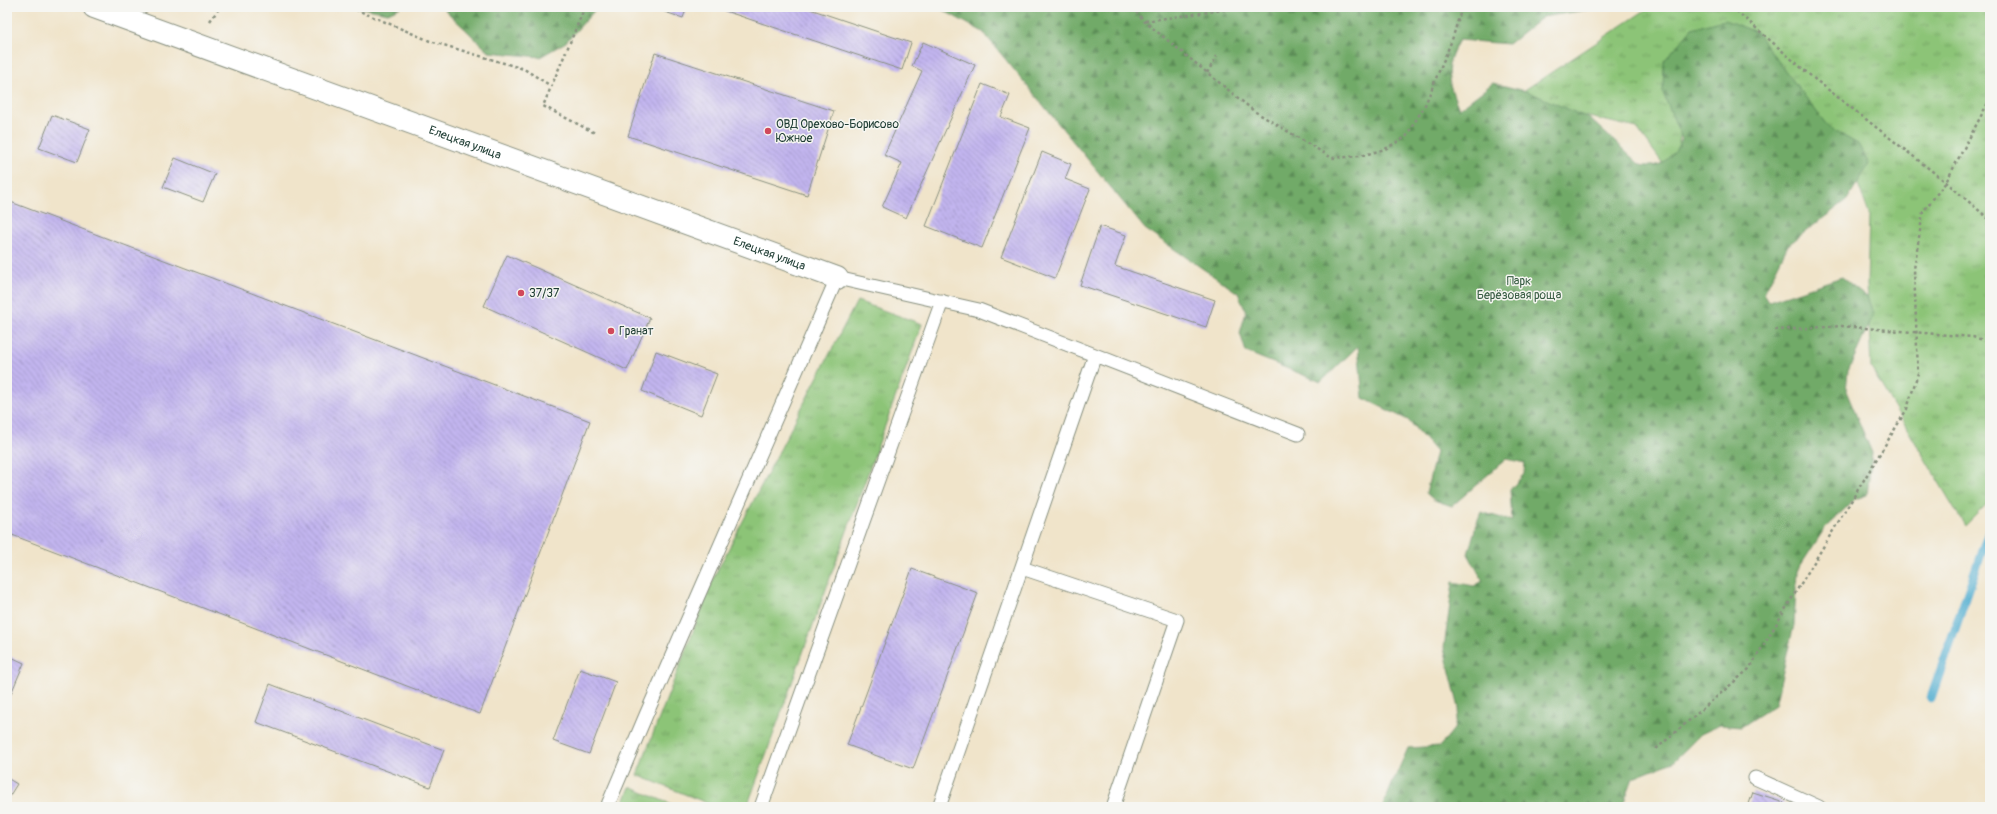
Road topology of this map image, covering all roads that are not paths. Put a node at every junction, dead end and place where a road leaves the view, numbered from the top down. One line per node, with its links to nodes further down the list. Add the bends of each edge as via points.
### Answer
1 (94, 7): 2 (street, Елецкая улица)
2 (837, 278): 3 (lane); 8 (lane)
3 (942, 301): 4 (lane, via 979,310); 9 (lane)
4 (1096, 355): 5 (lane); 6 (lane)
5 (1298, 434)
6 (1022, 568): 10 (lane); 11 (lane, via 1177,620)
7 (1754, 778): 12 (lane)
8 (608, 807)
9 (761, 807)
10 (939, 807)
11 (1113, 807)
12 (1819, 807)

